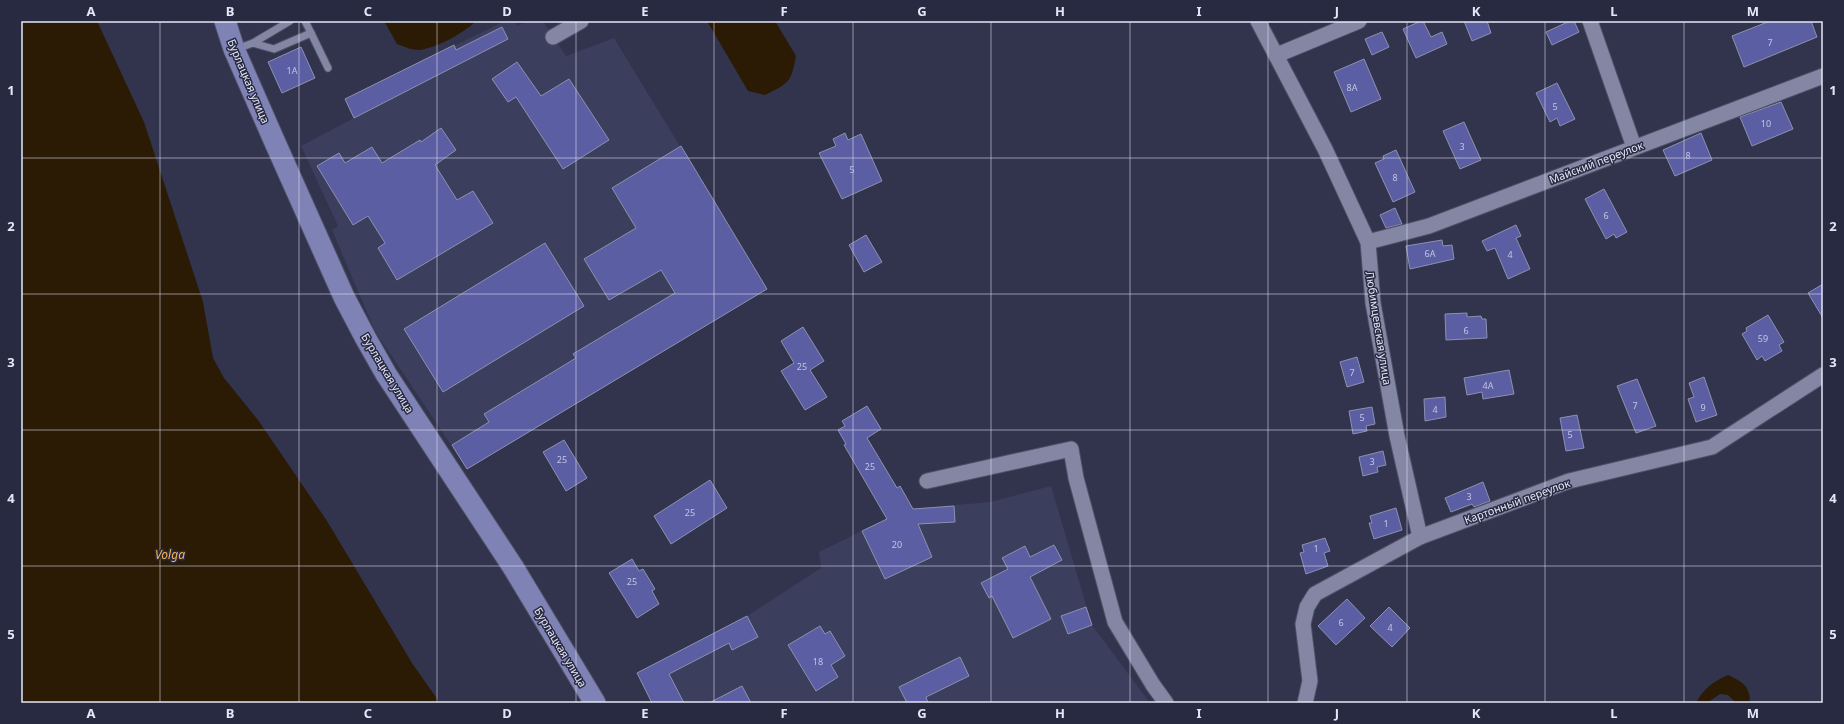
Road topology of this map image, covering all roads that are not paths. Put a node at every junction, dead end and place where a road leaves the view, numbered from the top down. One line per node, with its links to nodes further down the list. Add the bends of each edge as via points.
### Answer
1 (225, 21): 10 (main road, Бурлацкая улица)
2 (290, 21): 10 (lane)
3 (305, 21): 8 (lane)
4 (581, 21): 9 (street)
5 (1258, 21): 11 (street, Любимцевская улица)
6 (1359, 21): 11 (street)
7 (1590, 21): 14 (street)
8 (311, 33): 10 (lane, via 274,49); 12 (lane)
9 (553, 37)
10 (243, 46): 19 (main road, Бурлацкая улица, via 344,297 365,337 386,374 513,567)
11 (1277, 55): 15 (street, Любимцевская улица, via 1325,149)
12 (328, 68)
13 (1823, 76): 14 (street, Майский переулок)
14 (1634, 147): 15 (street, Майский переулок, via 1430,226)
15 (1368, 242): 18 (street, Любимцевская улица, via 1373,303 1395,428)
16 (1823, 375): 18 (street, Картонный переулок, via 1712,447 1569,481)
17 (927, 481): 20 (street, via 1071,449 1076,478 1115,622)
18 (1420, 537): 21 (street, Картонный переулок, via 1315,594 1307,606 1303,624 1310,681)
19 (595, 703)
20 (1166, 703)
21 (1305, 703)

